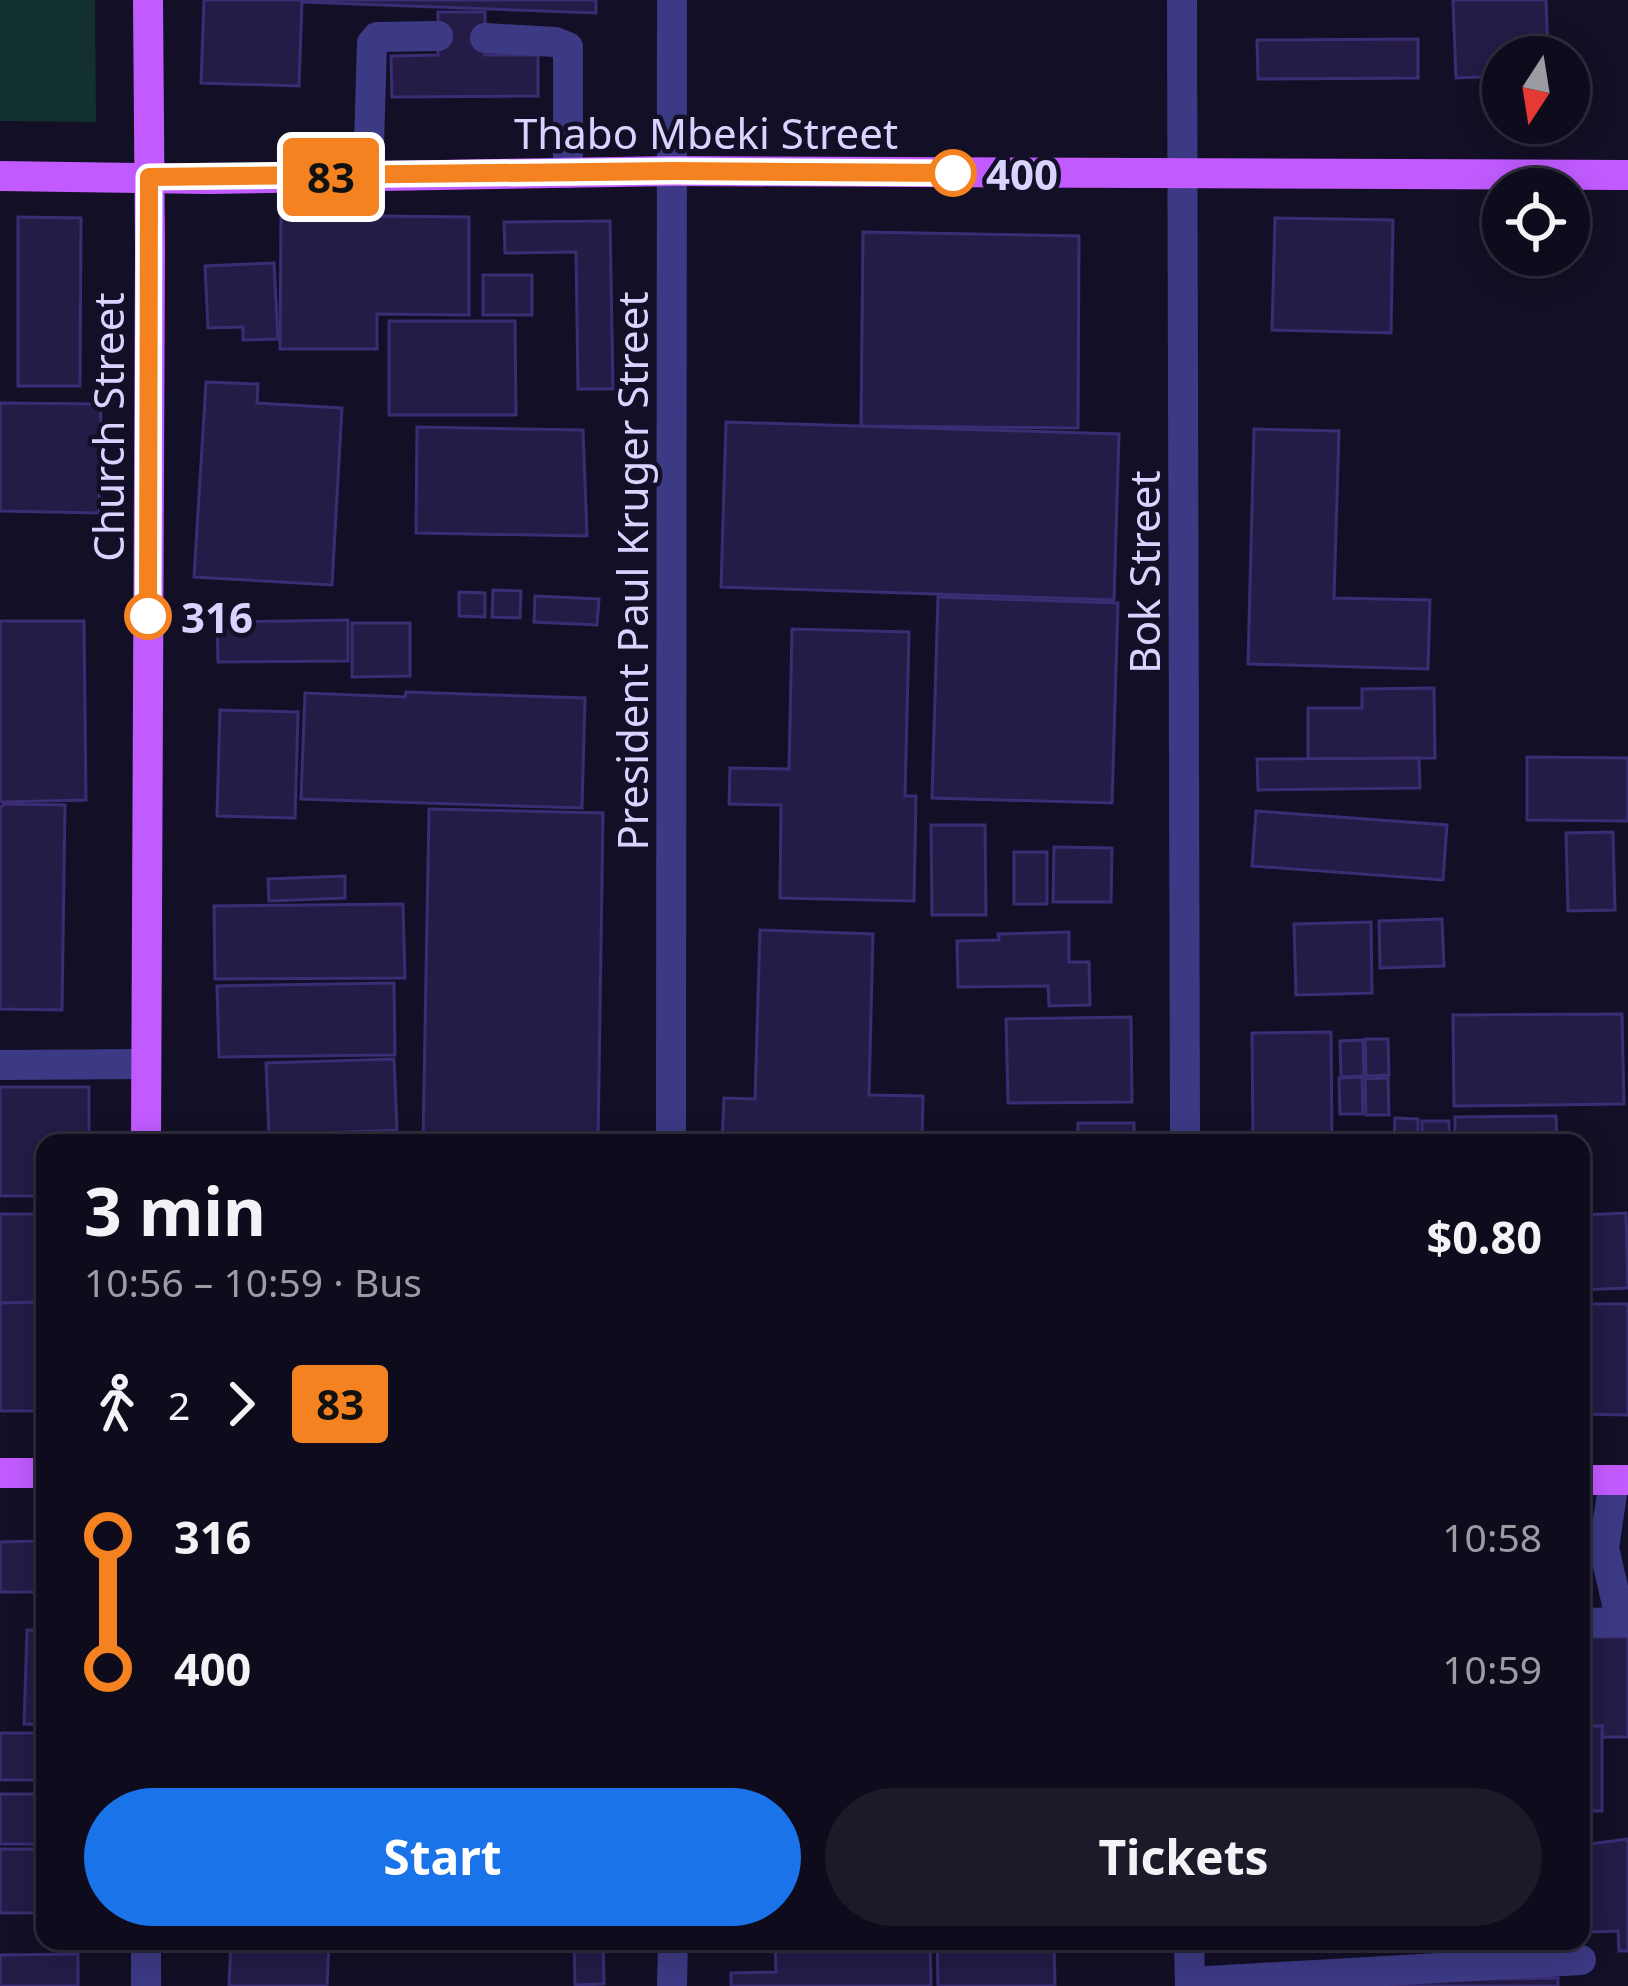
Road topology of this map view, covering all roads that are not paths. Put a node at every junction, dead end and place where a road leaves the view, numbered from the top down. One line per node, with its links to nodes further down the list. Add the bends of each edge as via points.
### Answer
1 (148, 0): 12 (main road, Church Street)
2 (672, 0): 6 (street, President Paul Kruger Street)
3 (1182, 0): 7 (street, Bok Street)
4 (438, 37): 10 (street, via 371,43)
5 (485, 38): 8 (street, via 568,47)
6 (673, 171): 7 (main road, Thabo Mbeki Street); 8 (main road, Thabo Mbeki Street); 16 (street, President Paul Kruger Street)
7 (1181, 172): 11 (main road, Thabo Mbeki Street); 17 (street, Bok Street)
8 (568, 173): 10 (main road, Thabo Mbeki Street)
9 (0, 176): 12 (main road, Thabo Mbeki Street)
10 (368, 176): 12 (main road, Thabo Mbeki Street)
11 (1628, 176)
12 (149, 177): 13 (main road, Church Street)
13 (146, 1064): 14 (street); 15 (main road, Church Street)
14 (0, 1065)
15 (146, 1134)
16 (671, 1134)
17 (1185, 1134)
18 (0, 1473): 19 (main road)
19 (36, 1473)
20 (1590, 1480): 21 (main road)
21 (1621, 1480): 22 (street)
22 (1593, 1548): 23 (street)
23 (1625, 1622): 24 (street)
24 (1590, 1623)
25 (146, 1950): 30 (street)
26 (673, 1950): 31 (street)
27 (1189, 1950): 29 (street)
28 (1580, 1960): 29 (street)
29 (1190, 1984)
30 (146, 1986)
31 (672, 1986)

